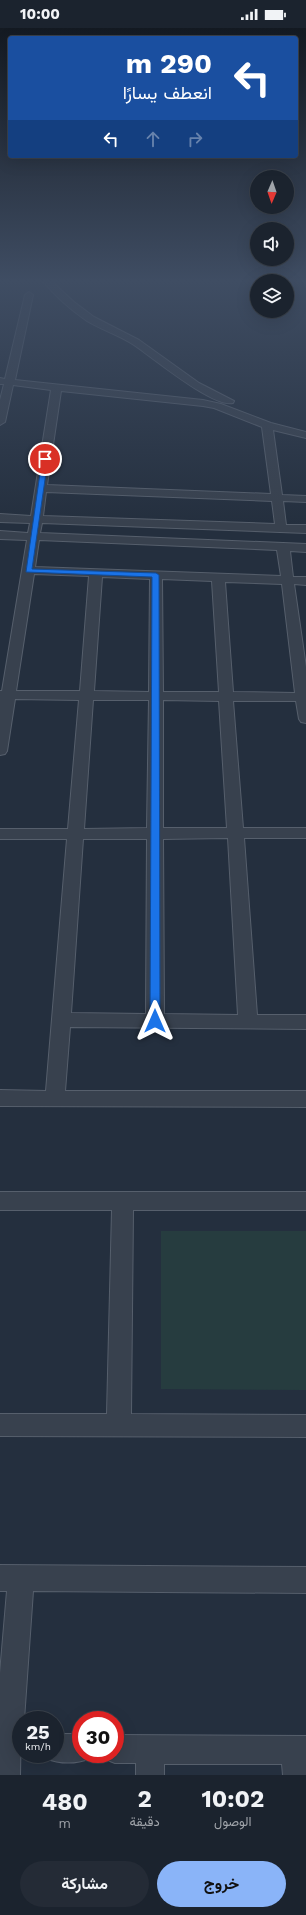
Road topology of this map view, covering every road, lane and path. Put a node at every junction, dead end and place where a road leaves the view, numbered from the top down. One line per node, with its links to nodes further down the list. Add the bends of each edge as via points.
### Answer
1 (10, 362): 3 (street)
2 (163, 362): 5 (street, via 196,385)
3 (5, 381): 4 (street); 6 (street)
4 (57, 386): 5 (street, via 203,403); 8 (street)
5 (266, 419): 7 (street); 9 (street)
6 (0, 422)
7 (306, 435)
8 (41, 488): 9 (street); 12 (street)
9 (276, 498): 10 (street); 13 (street)
10 (306, 499)
11 (0, 518): 12 (street)
12 (36, 519): 13 (street); 16 (street)
13 (281, 528): 14 (street); 17 (street, via 268,530 263,539 270,544); 17 (street, via 292,530 302,537 299,543)
14 (306, 529)
15 (0, 535): 16 (street)
16 (33, 536): 17 (street); 19 (street)
17 (283, 547): 18 (street); 23 (street)
18 (306, 548)
19 (28, 570): 20 (street); 25 (street)
20 (96, 573): 21 (street); 26 (street)
21 (156, 575): 22 (street); 27 (street)
22 (218, 577): 23 (street); 28 (street)
23 (288, 580): 24 (street); 29 (street)
24 (306, 581)
25 (4, 695): 26 (street); 31 (street)
26 (86, 695): 27 (street); 36 (street)
27 (156, 696): 28 (street); 32 (street)
28 (226, 696): 29 (street); 33 (street)
29 (304, 697): 30 (street)
30 (306, 719)
31 (0, 751)
32 (156, 833): 33 (street); 36 (street); 38 (street)
33 (236, 833): 34 (street); 39 (street)
34 (306, 833)
35 (0, 834): 36 (street)
36 (76, 834): 37 (street)
37 (61, 1020): 38 (street); 42 (street)
38 (155, 1021): 39 (street)
39 (248, 1022): 40 (street)
40 (306, 1022)
41 (0, 1098): 42 (street)
42 (55, 1098): 43 (street)
43 (306, 1099)
44 (0, 1201): 45 (street)
45 (123, 1201): 46 (street); 48 (street)
46 (306, 1201)
47 (0, 1426): 48 (street)
48 (119, 1426): 49 (street)
49 (306, 1426)
50 (10, 1578): 51 (street); 53 (street)
51 (306, 1580)
52 (124, 1752): 55 (street)
53 (12, 1757)
54 (299, 1758): 55 (street)
55 (150, 1762)

